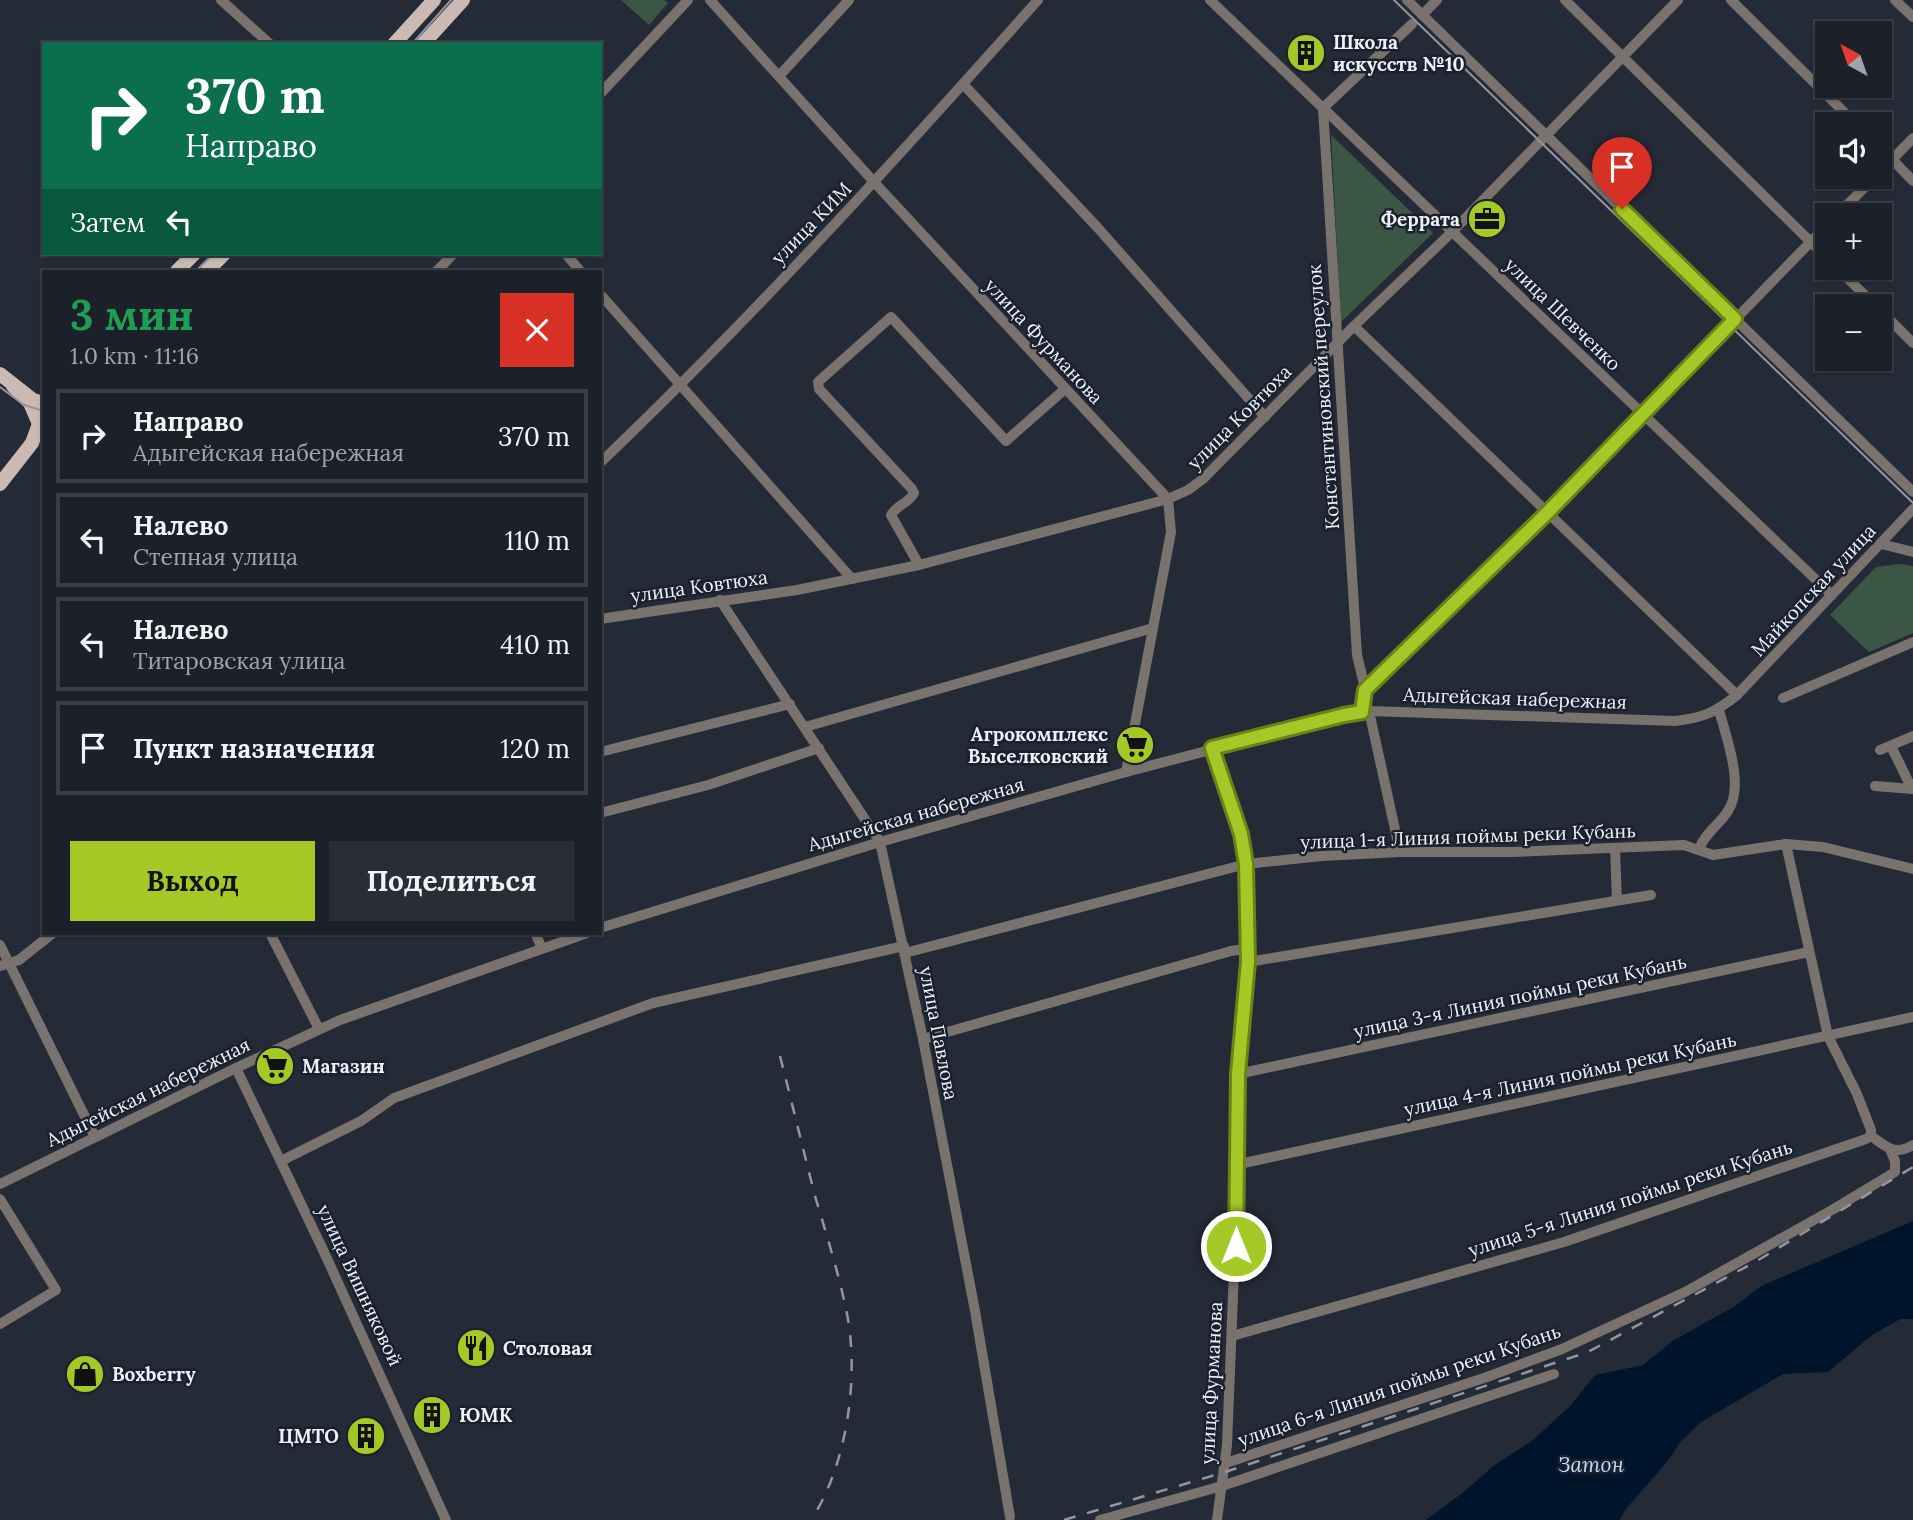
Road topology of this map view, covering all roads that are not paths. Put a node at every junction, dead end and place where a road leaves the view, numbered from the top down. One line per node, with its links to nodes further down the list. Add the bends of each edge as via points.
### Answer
1 (221, 0): 18 (street)
2 (434, 0): 19 (main road)
3 (463, 0): 20 (main road)
4 (688, 0): 24 (street)
5 (710, 0): 22 (street, улица Фурманова)
6 (849, 0): 22 (street)
7 (1038, 0): 23 (street, улица КИМ)
8 (1210, 0): 25 (street, улица Шевченко)
9 (1407, 0): 15 (street)
10 (1437, 0): 15 (street)
11 (1565, 0): 21 (street)
12 (1678, 0): 21 (street, улица Ковтюха)
13 (1731, 0): 26 (street)
14 (1895, 0): 16 (street)
15 (1422, 15): 27 (street)
16 (1913, 17)
17 (1412, 24): 25 (street)
18 (268, 42)
19 (396, 42)
20 (425, 42)
21 (1623, 57): 27 (street, улица Ковтюха); 36 (street)
22 (779, 76): 31 (street, улица Фурманова)
23 (963, 84): 31 (street, улица КИМ); 60 (street)
24 (602, 92)
25 (1323, 108): 34 (street, улица Шевченко); 53 (street, Константиновский переулок)
26 (1844, 112)
27 (1546, 135): 34 (street, улица Ковтюха); 49 (street)
28 (1913, 138): 29 (street)
29 (1892, 160): 30 (street)
30 (1913, 181)
31 (874, 183): 56 (street, улица КИМ); 57 (street, улица Фурманова)
32 (1863, 189): 33 (street)
33 (1849, 203)
34 (1452, 232): 51 (street, улица Ковтюха); 59 (street, улица Шевченко)
35 (1815, 238): 36 (street)
36 (1811, 242): 37 (street); 49 (street)
37 (1815, 246)
38 (192, 256): 42 (main road)
39 (221, 256): 43 (main road)
40 (451, 256): 44 (street)
41 (568, 256): 45 (street)
42 (178, 270)
43 (209, 270)
44 (438, 270)
45 (579, 270)
46 (1849, 280): 47 (street)
47 (1863, 294)
48 (602, 297): 56 (street)
49 (1735, 319): 59 (street); 66 (street)
50 (1892, 322): 52 (street)
51 (1354, 326): 53 (street, улица Ковтюха); 69 (street)
52 (1913, 343)
53 (1337, 344): 60 (street, улица Ковтюха); 79 (street, Константиновский переулок, via 1357,655)
54 (0, 374): 55 (main road)
55 (13, 386): 58 (main road); 61 (main road)
56 (681, 386): 63 (street, улица КИМ); 73 (street)
57 (1065, 390): 67 (street, улица Фурманова); 72 (street, via 1006,441 891,317 818,382 819,389 912,489 911,499 891,515)
58 (42, 402)
59 (1642, 415): 69 (street); 74 (street, улица Шевченко)
60 (1265, 417): 67 (street, улица Ковтюха, via 1203,480)
61 (42, 421): 64 (main road); 65 (main road, via 32,443)
62 (42, 446): 65 (main road)
63 (602, 461)
64 (0, 470)
65 (0, 486)
66 (1913, 492)
67 (1168, 499): 72 (street, улица Ковтюха); 77 (street, via 1171,532)
68 (1913, 509): 70 (street, Майкопская улица)
69 (1547, 513): 80 (street); 84 (street, via 1365,690)
70 (1881, 544): 71 (street); 74 (street, Майкопская улица)
71 (1913, 552)
72 (919, 565): 73 (street, улица Ковтюха)
73 (852, 579): 75 (street, улица Ковтюха)
74 (1832, 595): 80 (street, Майкопская улица)
75 (720, 600): 76 (street, улица Ковтюха); 82 (street, улица Павлова)
76 (602, 619)
77 (1153, 628): 85 (street); 92 (street)
78 (1913, 642): 81 (street)
79 (1364, 684)
80 (1737, 695): 83 (street, Адыгейская набережная)
81 (1783, 698)
82 (790, 704): 85 (street, улица Павлова); 91 (street)
83 (1719, 710): 84 (street, Адыгейская набережная, via 1675,721); 99 (street, via 1736,777 1730,809)
84 (1366, 712): 89 (street, Адыгейская набережная); 100 (street)
85 (806, 727): 88 (street, улица Павлова)
86 (1913, 736): 87 (street)
87 (1891, 746): 90 (street); 94 (street)
88 (819, 748): 95 (street, via 708,785); 96 (street, улица Павлова)
89 (1212, 748): 92 (street, Адыгейская набережная); 101 (street, улица Фурманова, via 1241,834)
90 (1880, 750)
91 (602, 751)
92 (1126, 772): 96 (street, Адыгейская набережная)
93 (1875, 786): 94 (street)
94 (1913, 789)
95 (602, 812)
96 (880, 842): 105 (street, Адыгейская набережная); 113 (street, улица Павлова)
97 (1786, 844): 99 (street, улица 1-я Линия поймы реки Кубань, via 1713,855); 102 (street, улица 1-я Линия поймы реки Кубань, via 1823,847); 114 (street)
98 (1615, 849): 99 (street, улица 1-я Линия поймы реки Кубань, via 1684,845); 100 (street, улица 1-я Линия поймы реки Кубань); 104 (street)
99 (1699, 849)
100 (1400, 852): 101 (street, улица 1-я Линия поймы реки Кубань)
101 (1246, 864): 112 (street, улица Фурманова); 113 (street, улица 1-я Линия поймы реки Кубань)
102 (1913, 869)
103 (1651, 894): 104 (street)
104 (1617, 900): 115 (street)
105 (602, 927)
106 (50, 935): 116 (street)
107 (271, 935): 118 (street)
108 (536, 935): 111 (street)
109 (581, 935): 111 (street, Адыгейская набережная)
110 (0, 945): 116 (street)
111 (542, 948): 118 (street, Адыгейская набережная)
112 (1246, 949): 115 (street, улица Фурманова); 120 (street)
113 (905, 950): 120 (street, улица Павлова); 127 (street, улица 1-я Линия поймы реки Кубань, via 653,1003 394,1098 361,1121)
114 (1809, 952): 119 (street); 122 (street, улица 3-я Линия поймы реки Кубань)
115 (1248, 962): 122 (street, улица Фурманова)
116 (4, 966): 124 (street)
117 (1913, 1017): 119 (street, улица 4-я Линия поймы реки Кубань)
118 (319, 1029): 121 (street, Адыгейская набережная)
119 (1828, 1036): 123 (street, via 1857,1094); 128 (street, улица 4-я Линия поймы реки Кубань)
120 (923, 1039): 136 (street, улица Павлова)
121 (236, 1068): 124 (street, Адыгейская набережная); 127 (street, улица Вишняковой)
122 (1238, 1074): 128 (street, улица Фурманова)
123 (1871, 1136): 126 (street); 132 (street, улица 5-я Линия поймы реки Кубань, via 1564,1242)
124 (95, 1137): 129 (street, Адыгейская набережная)
125 (1913, 1145): 126 (street, via 1903,1151)
126 (1890, 1149): 134 (street, улица 6-я Линия поймы реки Кубань, via 1895,1172 1685,1292 1562,1349 1487,1377)
127 (281, 1161): 137 (street, улица Вишняковой)
128 (1235, 1165): 132 (street, улица Фурманова)
129 (0, 1184)
130 (0, 1199): 131 (street, via 56,1290)
131 (0, 1324)
132 (1231, 1336): 134 (street, улица Фурманова)
133 (1554, 1374): 135 (street, улица 6-я Линия поймы реки Кубань)
134 (1226, 1463): 135 (street, улица Фурманова)
135 (1222, 1486): 138 (street, улица 6-я Линия поймы реки Кубань); 139 (street, улица Фурманова)
136 (1010, 1517)
137 (446, 1520)
138 (1100, 1520)
139 (1217, 1520)

